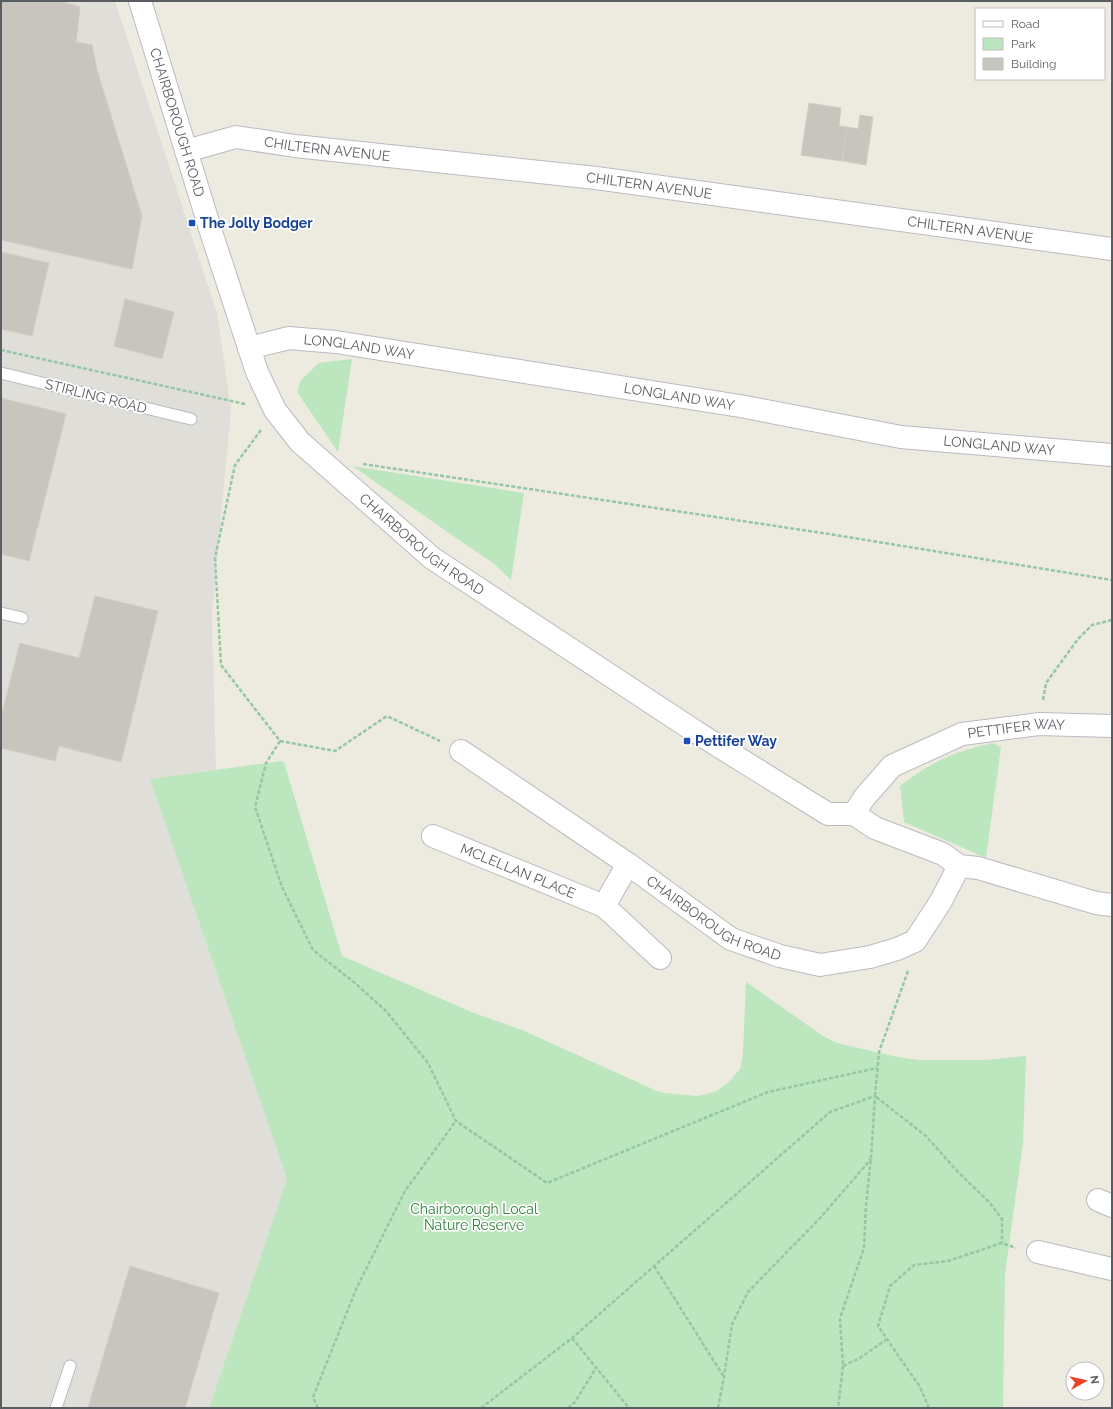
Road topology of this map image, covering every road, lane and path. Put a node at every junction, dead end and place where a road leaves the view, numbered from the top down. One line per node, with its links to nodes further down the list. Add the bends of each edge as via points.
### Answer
1 (140, 1): 2 (street, CHAIRBOROUGH ROAD)
2 (186, 151): 3 (street, CHILTERN AVENUE, via 236,137 295,146 596,178); 4 (street, CHAIRBOROUGH ROAD)
3 (1112, 249)
4 (249, 348): 7 (street, CHAIRBOROUGH ROAD); 9 (street, LONGLAND WAY, via 289,338 336,342 740,406 901,437)
5 (1, 350): 7 (path)
6 (1, 373): 8 (lane, STIRLING ROAD)
7 (275, 410): 10 (street, CHAIRBOROUGH ROAD, via 300,442); 17 (path, via 235,465 215,558 221,665)
8 (191, 419)
9 (1112, 455)
10 (337, 474): 11 (path, via 361,464 829,534); 19 (street, CHAIRBOROUGH ROAD, via 432,558 689,728 828,814)
11 (1112, 580)
12 (1, 613): 13 (lane)
13 (22, 618)
14 (1112, 620): 15 (path, via 1092,625 1078,639 1046,683)
15 (1039, 724): 16 (street, PETTIFER WAY); 19 (street, PETTIFER WAY, via 962,734 892,766 864,798)
16 (1112, 726)
17 (280, 741): 18 (path, via 335,751 387,716); 29 (path, via 266,763 255,807 282,887 313,950 386,1011 428,1063)
18 (461, 751): 21 (street, CHAIRBOROUGH ROAD)
19 (854, 814): 22 (street, via 875,828 943,854)
20 (433, 836): 24 (street, MCLELLAN PLACE)
21 (628, 864): 24 (street); 25 (street, CHAIRBOROUGH ROAD, via 731,939 780,956 820,965 870,957)
22 (959, 866): 23 (street, via 978,868 1096,903); 25 (street, via 941,901)
23 (1112, 905)
24 (604, 906): 26 (street, MCLELLAN PLACE)
25 (915, 941): 27 (path, via 911,963 879,1052)
26 (660, 958)
27 (877, 1068): 28 (path); 29 (path, via 768,1092 547,1183)
28 (875, 1096): 30 (path); 31 (path, via 926,1136 990,1203 1002,1219); 33 (path, via 830,1112)
29 (456, 1121): 42 (path, via 405,1191 357,1287 313,1397)
30 (871, 1158): 38 (path, via 864,1248 840,1318); 40 (path, via 821,1217 748,1292 732,1324)
31 (1002, 1243): 32 (path); 36 (path, via 948,1261 914,1265 890,1286 878,1326)
32 (1038, 1252): 34 (street)
33 (654, 1266): 35 (path); 40 (path)
34 (1112, 1269)
35 (572, 1338): 39 (path); 43 (path)
36 (887, 1339): 38 (path, via 860,1358); 48 (path, via 920,1387)
37 (70, 1366): 41 (lane)
38 (843, 1366): 47 (path)
39 (596, 1368): 44 (path, via 575,1402); 45 (path)
40 (724, 1377): 46 (path)
41 (56, 1408)
42 (318, 1408)
43 (481, 1408)
44 (568, 1408)
45 (629, 1408)
46 (718, 1408)
47 (838, 1408)
48 (929, 1408)

